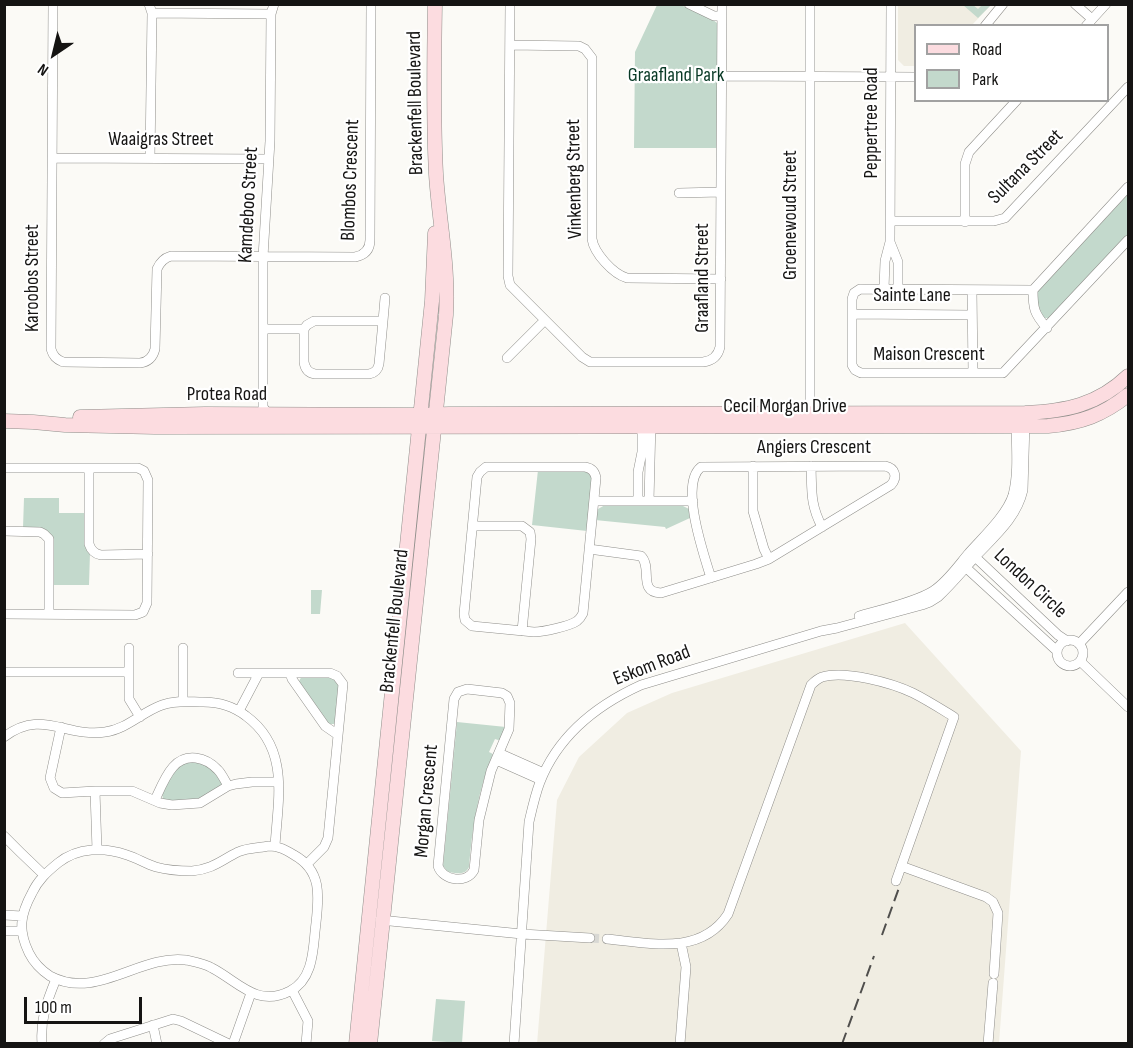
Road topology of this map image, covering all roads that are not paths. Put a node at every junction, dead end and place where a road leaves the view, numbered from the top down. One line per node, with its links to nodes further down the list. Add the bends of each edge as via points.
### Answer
1 (53, 4): 24 (street, Karoobos Street)
2 (371, 4): 35 (street, Blombos Crescent, via 369,248 356,257)
3 (435, 4): 30 (street, Brackenfell Boulevard)
4 (510, 4): 17 (street, Graafland Street)
5 (689, 4): 14 (street)
6 (722, 4): 14 (street, Graafland Street)
7 (810, 4): 19 (street, Groenewoud Street)
8 (891, 4): 20 (street, Peppertree Road)
9 (1003, 4): 16 (street)
10 (1076, 4): 15 (street)
11 (1106, 4): 15 (street)
12 (151, 9): 13 (street); 25 (street)
13 (272, 9): 26 (street, Kamdeboo Street)
14 (722, 16): 18 (street, Graafland Street)
15 (1089, 22)
16 (987, 24)
17 (510, 45): 36 (street, Vinkenberg Street, via 579,46 592,58 592,239 598,255 627,278); 44 (street, Graafland Street, via 508,276 513,288)
18 (722, 76): 19 (street); 28 (street, Graafland Street)
19 (809, 77): 20 (street); 56 (street, Groenewoud Street)
20 (890, 77): 21 (street); 31 (street, Peppertree Road)
21 (914, 77)
22 (1128, 87): 32 (street, Sultana Street, via 1009,215 998,221)
23 (1015, 102): 32 (street, via 966,158)
24 (52, 158): 25 (street, Waaigras Street); 35 (street, Karoobos Street, via 51,349 59,360 140,363 151,358 155,349 157,269 166,258)
25 (150, 158): 26 (street, Waaigras Street)
26 (269, 159): 35 (street, Kamdeboo Street)
27 (1128, 187): 40 (street)
28 (721, 192): 29 (street); 36 (street, Graafland Street)
29 (679, 193)
30 (438, 201): 54 (street, Brackenfell Boulevard, via 447,299); 59 (street, Brackenfell Boulevard)
31 (890, 221): 32 (street, Sultana Street); 34 (street, Peppertree Road)
32 (965, 222)
33 (1128, 240): 46 (street, Maison Crescent)
34 (890, 242): 37 (street); 38 (street, via 898,262)
35 (263, 257): 47 (street, Kamdeboo Street)
36 (721, 279): 44 (street, Graafland Street, via 720,347 707,362 590,362)
37 (884, 290): 38 (street, Maison Crescent); 42 (street, Maison Crescent, via 857,291 852,299)
38 (898, 290): 39 (street, Maison Crescent)
39 (972, 290): 40 (street, Maison Crescent); 43 (street, Sainte Lane)
40 (1033, 290): 46 (street, via 1035,314)
41 (385, 298): 45 (street)
42 (852, 314): 43 (street, Sainte Lane); 50 (street, Maison Crescent, via 851,363 858,372)
43 (972, 315): 50 (street, Sainte Lane)
44 (545, 320): 49 (street)
45 (383, 321): 48 (street, via 314,321); 48 (street, via 379,367 369,374 309,372 304,362)
46 (1047, 328): 50 (street, Maison Crescent, via 1003,373)
47 (264, 329): 48 (street); 53 (street, Kamdeboo Street)
48 (304, 329)
49 (507, 358)
50 (973, 373)
51 (1128, 376): 57 (street, Cecil Morgan Drive, via 1107,393 1084,404)
52 (1128, 395): 57 (street, Cecil Morgan Drive, via 1103,412 1077,422 1048,426)
53 (263, 418): 58 (street, Protea Road, via 65,417); 59 (street, Protea Road)
54 (436, 420): 55 (street, Cecil Morgan Drive); 59 (street, Protea Road); 117 (street, Brackenfell Boulevard)
55 (647, 420): 56 (street, Cecil Morgan Drive); 60 (street); 61 (street)
56 (810, 420): 57 (street, Cecil Morgan Drive)
57 (1021, 420): 75 (street, Eskom Road, via 1020,499 1010,519)
58 (4, 421)
59 (420, 421): 116 (street, Brackenfell Boulevard)
60 (639, 463): 61 (street); 67 (street)
61 (650, 463): 68 (street)
62 (753, 466): 63 (street, Angiers Crescent); 69 (street, Angiers Crescent, via 701,467 694,477); 76 (street, via 753,511)
63 (811, 466): 71 (street, via 812,499); 71 (street, Angiers Crescent, via 888,466 896,476 891,485)
64 (4, 468): 65 (street)
65 (88, 469): 74 (street, via 91,549 101,555); 74 (street, via 138,468 146,474)
66 (594, 501): 67 (street); 70 (street, via 596,476 588,467 486,467 477,477); 73 (street)
67 (638, 501): 68 (street)
68 (649, 501): 69 (street)
69 (693, 501): 78 (street, Angiers Crescent, via 694,519)
70 (472, 526): 82 (street, via 465,620 472,626); 82 (street, via 522,526 530,532)
71 (822, 527): 76 (street, Angiers Crescent)
72 (4, 531): 80 (street, via 40,532 48,539)
73 (589, 549): 78 (street, Angiers Crescent, via 641,556 646,562 648,586 655,592); 82 (street, via 580,619 542,632)
74 (148, 554): 80 (street, via 147,603 140,613)
75 (973, 555): 77 (street, Eskom Road); 83 (street, London Circle)
76 (769, 559): 78 (street, Angiers Crescent)
77 (964, 565): 87 (street, London Circle); 102 (street, Eskom Road, via 926,595 623,693 572,731)
78 (711, 578)
79 (1128, 592): 84 (street)
80 (49, 613): 81 (street)
81 (4, 614)
82 (522, 631)
83 (1067, 641): 84 (street); 87 (street)
84 (1079, 644): 88 (street, via 1083,651)
85 (129, 648): 90 (street)
86 (183, 648): 94 (street)
87 (1057, 651): 88 (street, via 1063,664 1072,666)
88 (1080, 661): 95 (street)
89 (4, 672): 90 (street)
90 (129, 672): 97 (street, via 129,699)
91 (238, 673): 92 (street)
92 (259, 673): 93 (street); 96 (street)
93 (290, 673): 100 (street, via 325,726); 100 (street, via 330,673 340,679 343,688)
94 (183, 702): 96 (street, via 215,702); 97 (street, via 162,705)
95 (1128, 707)
96 (238, 711): 103 (street, via 269,740)
97 (140, 717): 98 (street, via 117,730 95,734)
98 (61, 727): 99 (street, via 35,723); 105 (street, via 52,785 65,794)
99 (6, 733)
100 (338, 735): 110 (street, via 327,842)
101 (498, 756): 101 (street, Morgan Crescent, via 478,826 473,873 466,878 446,877 438,866 454,699 461,690 499,692 508,698 509,729); 102 (street)
102 (542, 776): 120 (street, Eskom Road, via 529,822)
103 (278, 782): 104 (street); 108 (street)
104 (228, 786): 106 (street, via 200,803 169,805); 106 (street, via 219,771 205,760 186,758 171,769)
105 (95, 791): 106 (street, via 132,791); 109 (street)
106 (155, 800)
107 (4, 836): 112 (street)
108 (275, 846): 109 (street, via 246,850 213,867 192,870 164,869 128,855); 110 (street)
109 (97, 850): 112 (street, via 70,855)
110 (307, 864): 125 (street, via 318,892 313,950 304,979)
111 (901, 866): 113 (street); 123 (street, via 954,717 912,692 888,684 852,676 820,678 811,685 728,914 712,932); 137 (street, via 993,902 998,913)
112 (44, 875): 115 (street)
113 (896, 881)
114 (4, 915): 115 (street)
115 (22, 916): 119 (street)
116 (369, 919): 117 (street); 133 (street, Brackenfell Boulevard)
117 (384, 920): 120 (street); 134 (street, Brackenfell Boulevard)
118 (4, 931): 119 (street)
119 (22, 931): 124 (street, via 34,962)
120 (522, 934): 121 (street); 135 (street, Eskom Road)
121 (590, 938)
122 (607, 939): 123 (street)
123 (681, 943): 136 (street, via 686,967)
124 (56, 979): 126 (street, via 73,983 96,981 153,963 182,960 212,968); 128 (street, via 44,1012)
125 (292, 990): 126 (street, via 271,996); 132 (street, via 307,1018)
126 (251, 993): 131 (street)
127 (153, 1025): 129 (street); 130 (street); 131 (street, via 178,1020)
128 (42, 1044)
129 (104, 1044)
130 (157, 1044)
131 (231, 1044)
132 (306, 1044)
133 (356, 1044)
134 (370, 1044)
135 (514, 1044)
136 (680, 1044)
137 (988, 1044)

